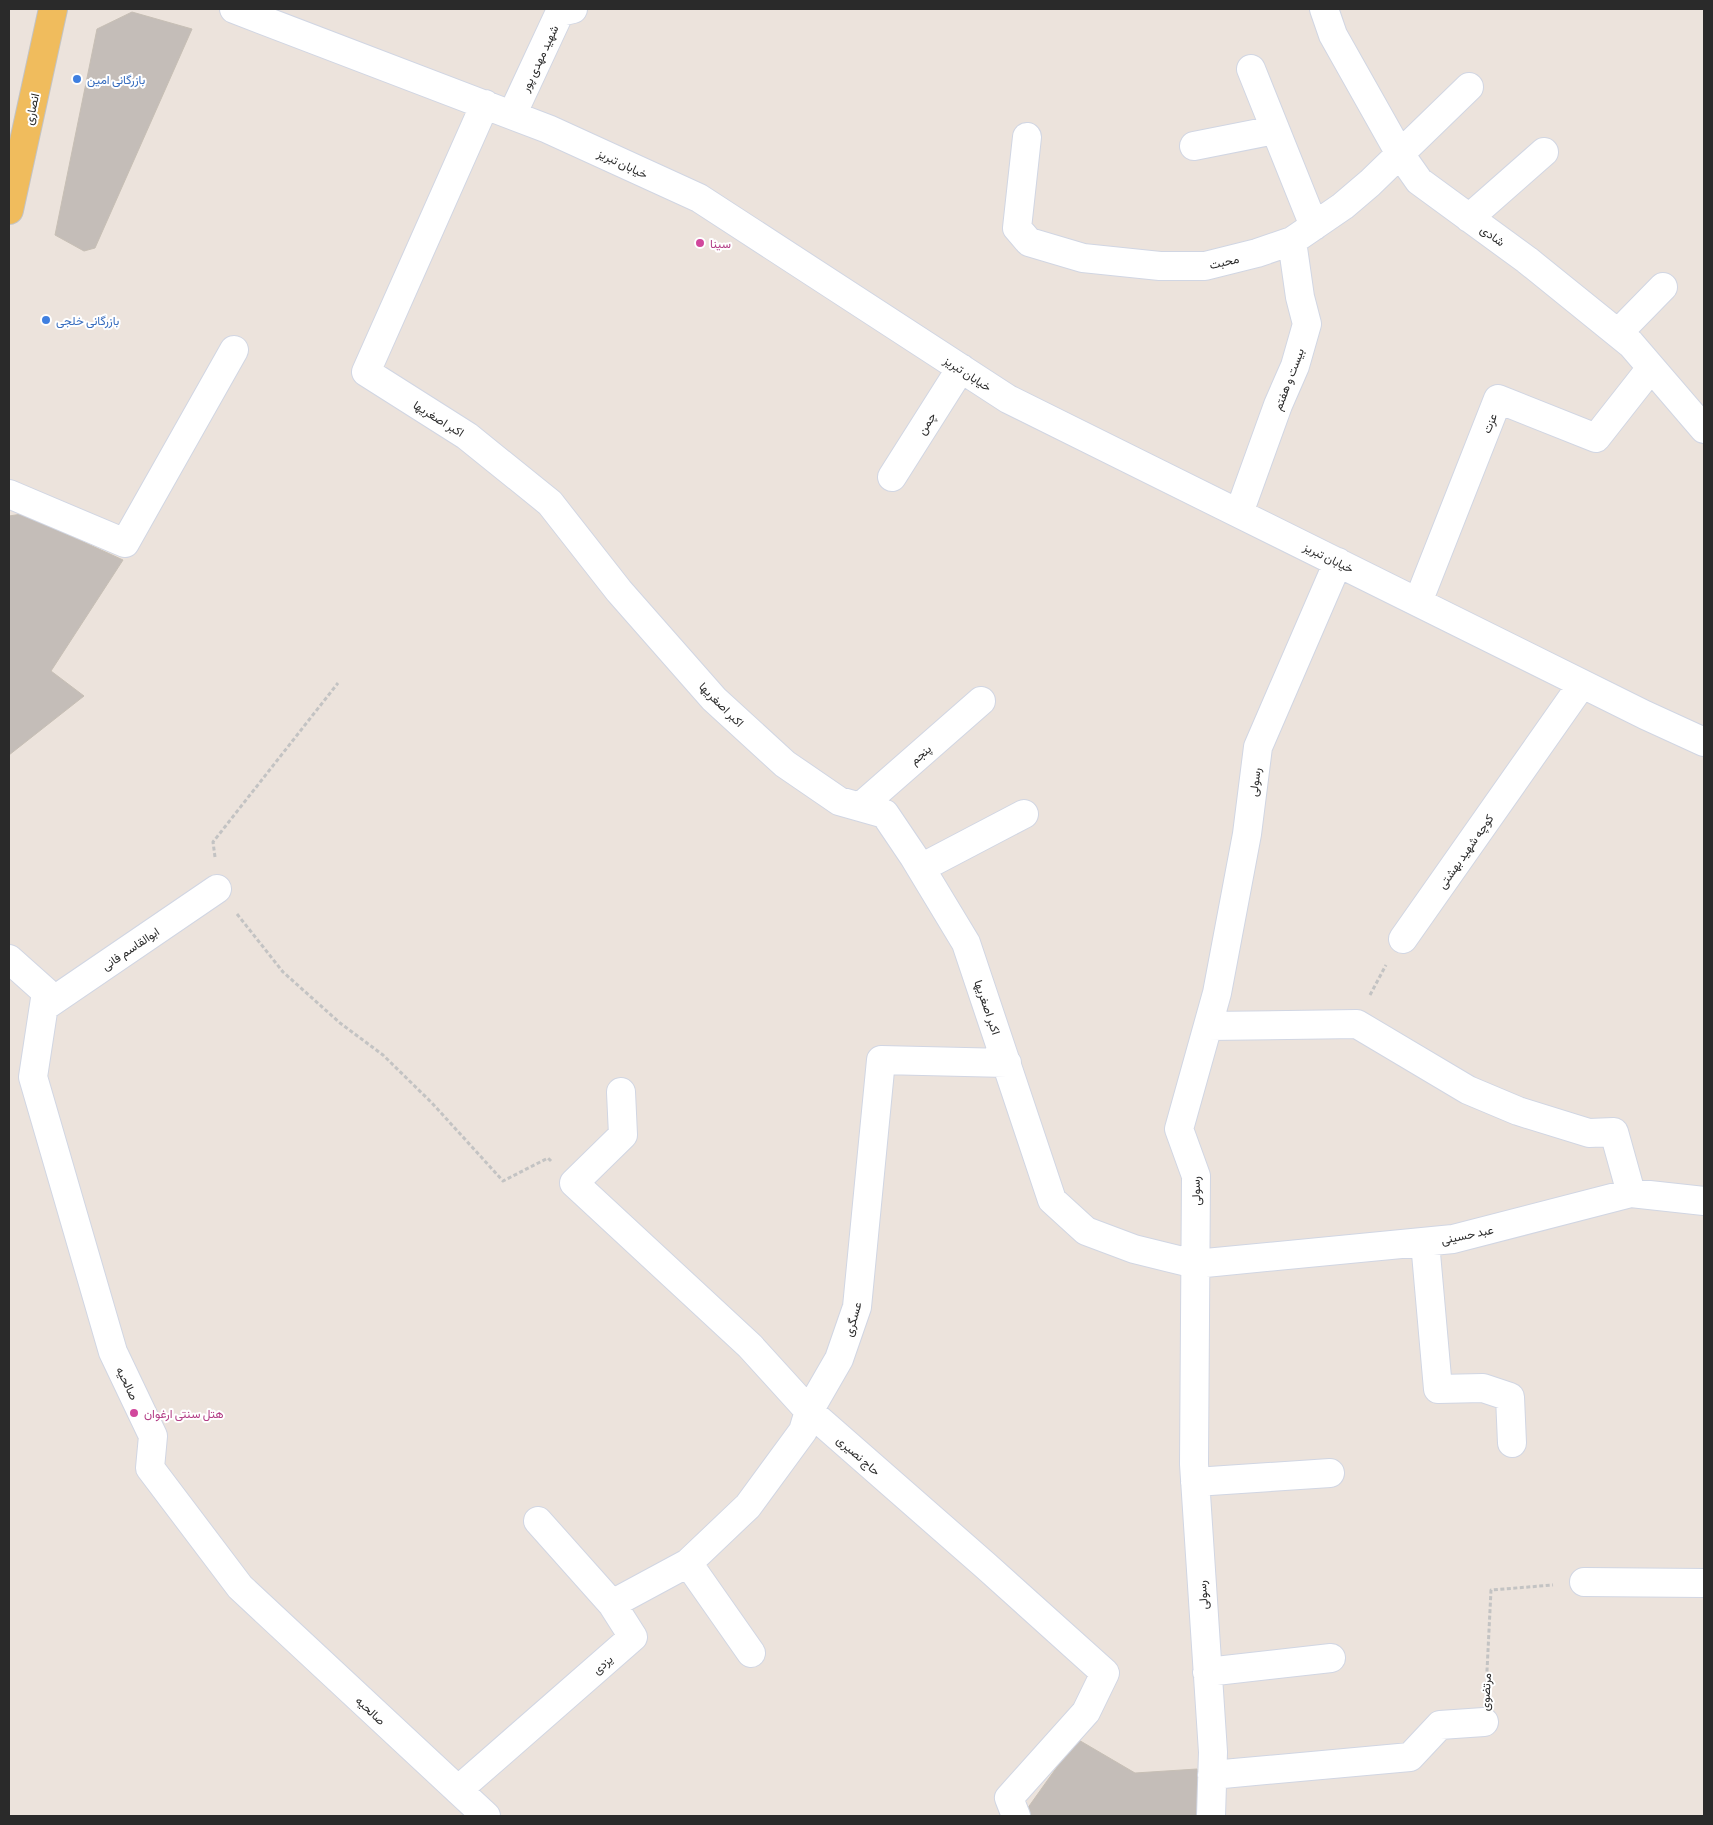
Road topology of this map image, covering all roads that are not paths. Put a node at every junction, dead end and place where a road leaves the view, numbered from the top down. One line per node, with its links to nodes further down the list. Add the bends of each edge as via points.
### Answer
1 (53, 9): 14 (main road, انصاری)
2 (234, 9): 7 (street, خیابان تبریز)
3 (573, 9): 8 (street, شهید مهدی پور, via 560,12)
4 (1324, 9): 13 (street, شادی, via 1333,35)
5 (1251, 69): 9 (street)
6 (1469, 86): 13 (street, محبت)
7 (484, 104): 8 (street, خیابان تبریز); 32 (street, اکبر اصغریها, via 366,372 467,436 550,502 619,591 714,700 785,764 839,801)
8 (512, 115): 21 (street, خیابان تبریز, via 699,198)
9 (1275, 130): 11 (street); 16 (street)
10 (1027, 137): 17 (street, محبت, via 1017,228 1029,242 1083,258 1160,266 1205,266)
11 (1194, 146)
12 (1544, 152): 15 (street)
13 (1400, 154): 15 (street, شادی, via 1419,181); 16 (street, محبت, via 1343,206)
14 (9, 210)
15 (1469, 218): 19 (street, شادی)
16 (1314, 226): 17 (street, محبت)
17 (1292, 241): 26 (street, بیست و هفتم, via 1307,324 1295,366)
18 (1663, 288): 19 (street)
19 (1618, 333): 22 (street, شادی)
20 (234, 350): 25 (street, via 125,543)
21 (961, 368): 24 (street, چمن); 26 (street, خیابان تبریز, via 1008,399)
22 (1652, 368): 23 (street, شادی); 28 (street, عزت, via 1596,438 1498,399)
23 (1704, 430)
24 (892, 477)
25 (9, 494)
26 (1239, 513): 27 (street, خیابان تبریز)
27 (1338, 562): 28 (street, خیابان تبریز); 39 (street, رسولی, via 1258,747 1247,834)
28 (1418, 602): 29 (street, خیابان تبریز)
29 (1582, 684): 31 (street, خیابان تبریز); 36 (street, کوچه شهید بهشتی)
30 (981, 701): 32 (street, پنجم)
31 (1704, 742)
32 (860, 807): 34 (street, اکبر اصغریها, via 886,814)
33 (1024, 814): 34 (street)
34 (921, 868): 40 (street, اکبر اصغریها, via 966,943)
35 (217, 889): 38 (street, ابوالقاسم فانی)
36 (1403, 939)
37 (9, 958): 38 (street, صالحیه, via 46,992)
38 (44, 1007): 60 (street, صالحیه, via 33,1077 113,1352 153,1436 150,1468 240,1587)
39 (1208, 1026): 42 (street, via 1357,1024 1468,1090 1510,1108 1589,1133 1614,1132); 45 (street, رسولی, via 1180,1129 1196,1176)
40 (1007, 1063): 45 (street, اکبر اصغریها, via 1052,1200 1086,1231 1134,1249); 46 (street, عسگری, via 881,1060 857,1308 839,1359)
41 (621, 1092): 46 (street, حاج نصیری, via 623,1135 574,1183 750,1346)
42 (1631, 1193): 43 (street, عبد حسینی); 44 (street, عبد حسینی, via 1453,1239)
43 (1704, 1201)
44 (1425, 1242): 45 (street, عبد حسینی); 47 (street, via 1438,1388 1483,1388 1510,1398)
45 (1195, 1264): 49 (street, رسولی)
46 (809, 1411): 51 (street, عسگری, via 803,1431 748,1506); 62 (street, حاج نصیری, via 1105,1673 1086,1712 1009,1798)
47 (1512, 1442)
48 (1330, 1473): 49 (street)
49 (1195, 1482): 57 (street, رسولی)
50 (538, 1521): 54 (street, یزدی)
51 (688, 1563): 54 (street, عسگری); 55 (street)
52 (1584, 1582): 53 (street)
53 (1704, 1583)
54 (612, 1604): 60 (street, یزدی, via 633,1637)
55 (751, 1653)
56 (1331, 1658): 57 (street)
57 (1207, 1672): 59 (street, رسولی)
58 (1484, 1722): 59 (street, مرتضوی, via 1440,1725 1410,1756)
59 (1212, 1775): 63 (street, رسولی)
60 (458, 1790): 61 (street, صالحیه)
61 (486, 1816)
62 (1016, 1816)
63 (1211, 1816)

